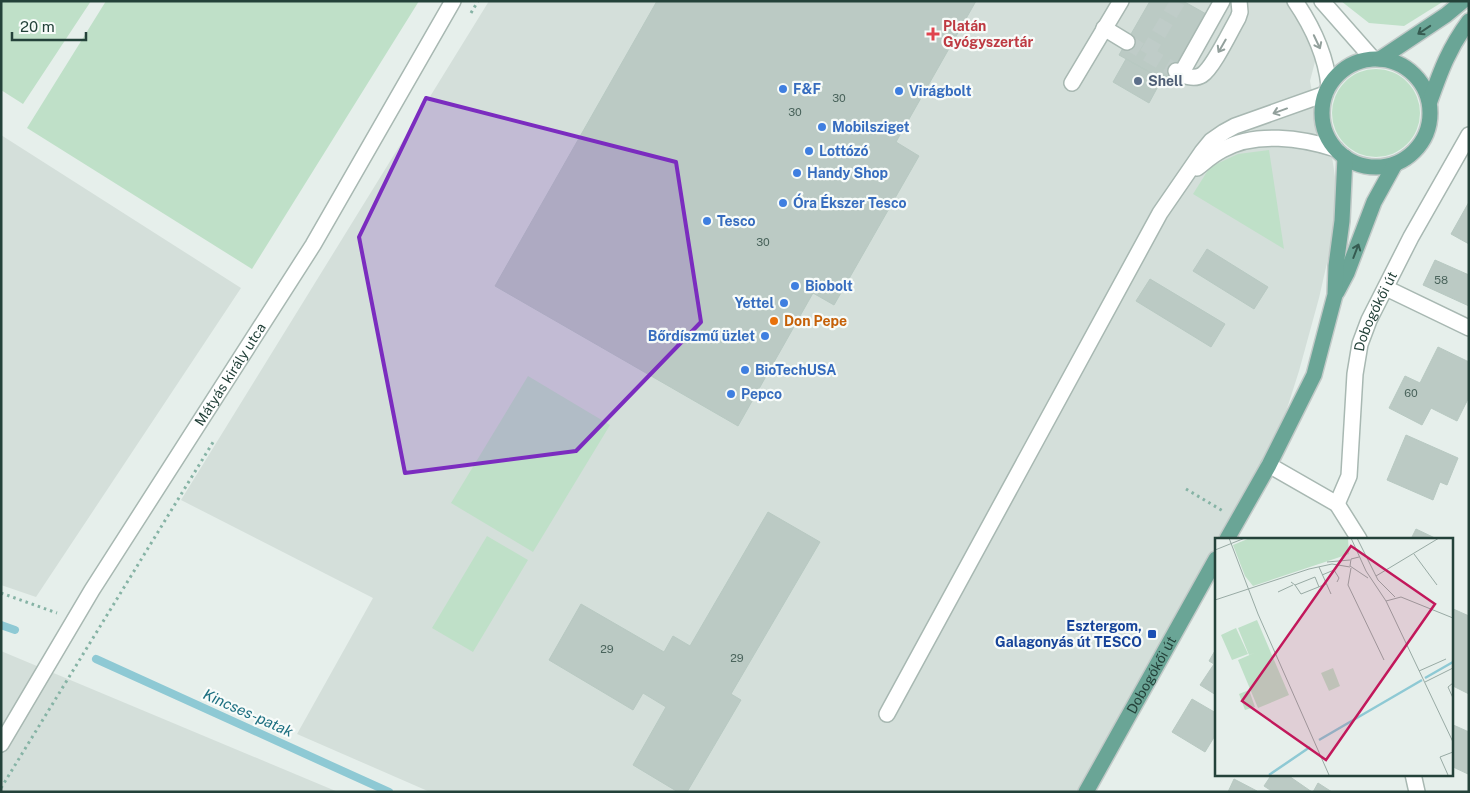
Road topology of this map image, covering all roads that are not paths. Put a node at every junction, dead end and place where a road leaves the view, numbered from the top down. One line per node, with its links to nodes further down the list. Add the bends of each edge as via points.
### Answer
1 (453, 1): 28 (street, Mátyás király utca, via 313,245 118,548)
2 (1222, 1): 3 (street, one-way to 2, via 1238,18 1209,68 1195,78 1178,73)
3 (1239, 1)
4 (1295, 1): 13 (street, one-way to 13, via 1328,68)
5 (1322, 1): 11 (street)
6 (1464, 1): 11 (main road, one-way to 11)
7 (1115, 3): 9 (street)
8 (1469, 21): 14 (main road, via 1445,58)
9 (1104, 28): 10 (street); 12 (street)
10 (1127, 42)
11 (1376, 59): 13 (main road, via 1349,66); 14 (main road, via 1401,64 1422,83)
12 (1072, 83)
13 (1328, 90): 16 (main road, via 1322,118 1328,137); 18 (street, one-way to 18, via 1224,132 1211,141)
14 (1430, 101): 17 (main road, via 1430,121 1424,139 1411,154)
15 (1469, 135): 19 (street, Dobogókői út)
16 (1341, 153): 17 (main road, via 1354,162 1372,167); 18 (street, via 1312,141 1246,140 1210,157); 20 (main road, via 1342,221)
17 (1395, 164): 20 (main road, one-way to 17, via 1347,273 1374,202)
18 (1182, 181): 27 (street, via 1160,213)
19 (1386, 288): 21 (street); 23 (street, Dobogókői út, via 1360,344 1349,476)
20 (1335, 295): 22 (main road, via 1314,375)
21 (1469, 328)
22 (1269, 465): 23 (street); 24 (main road)
23 (1337, 504): 25 (street)
24 (1228, 538)
25 (1359, 538)
26 (1215, 561): 30 (main road, Dobogókői út)
27 (887, 714)
28 (1, 744)
29 (1413, 776): 31 (street)
30 (1086, 792)
31 (1417, 792)

